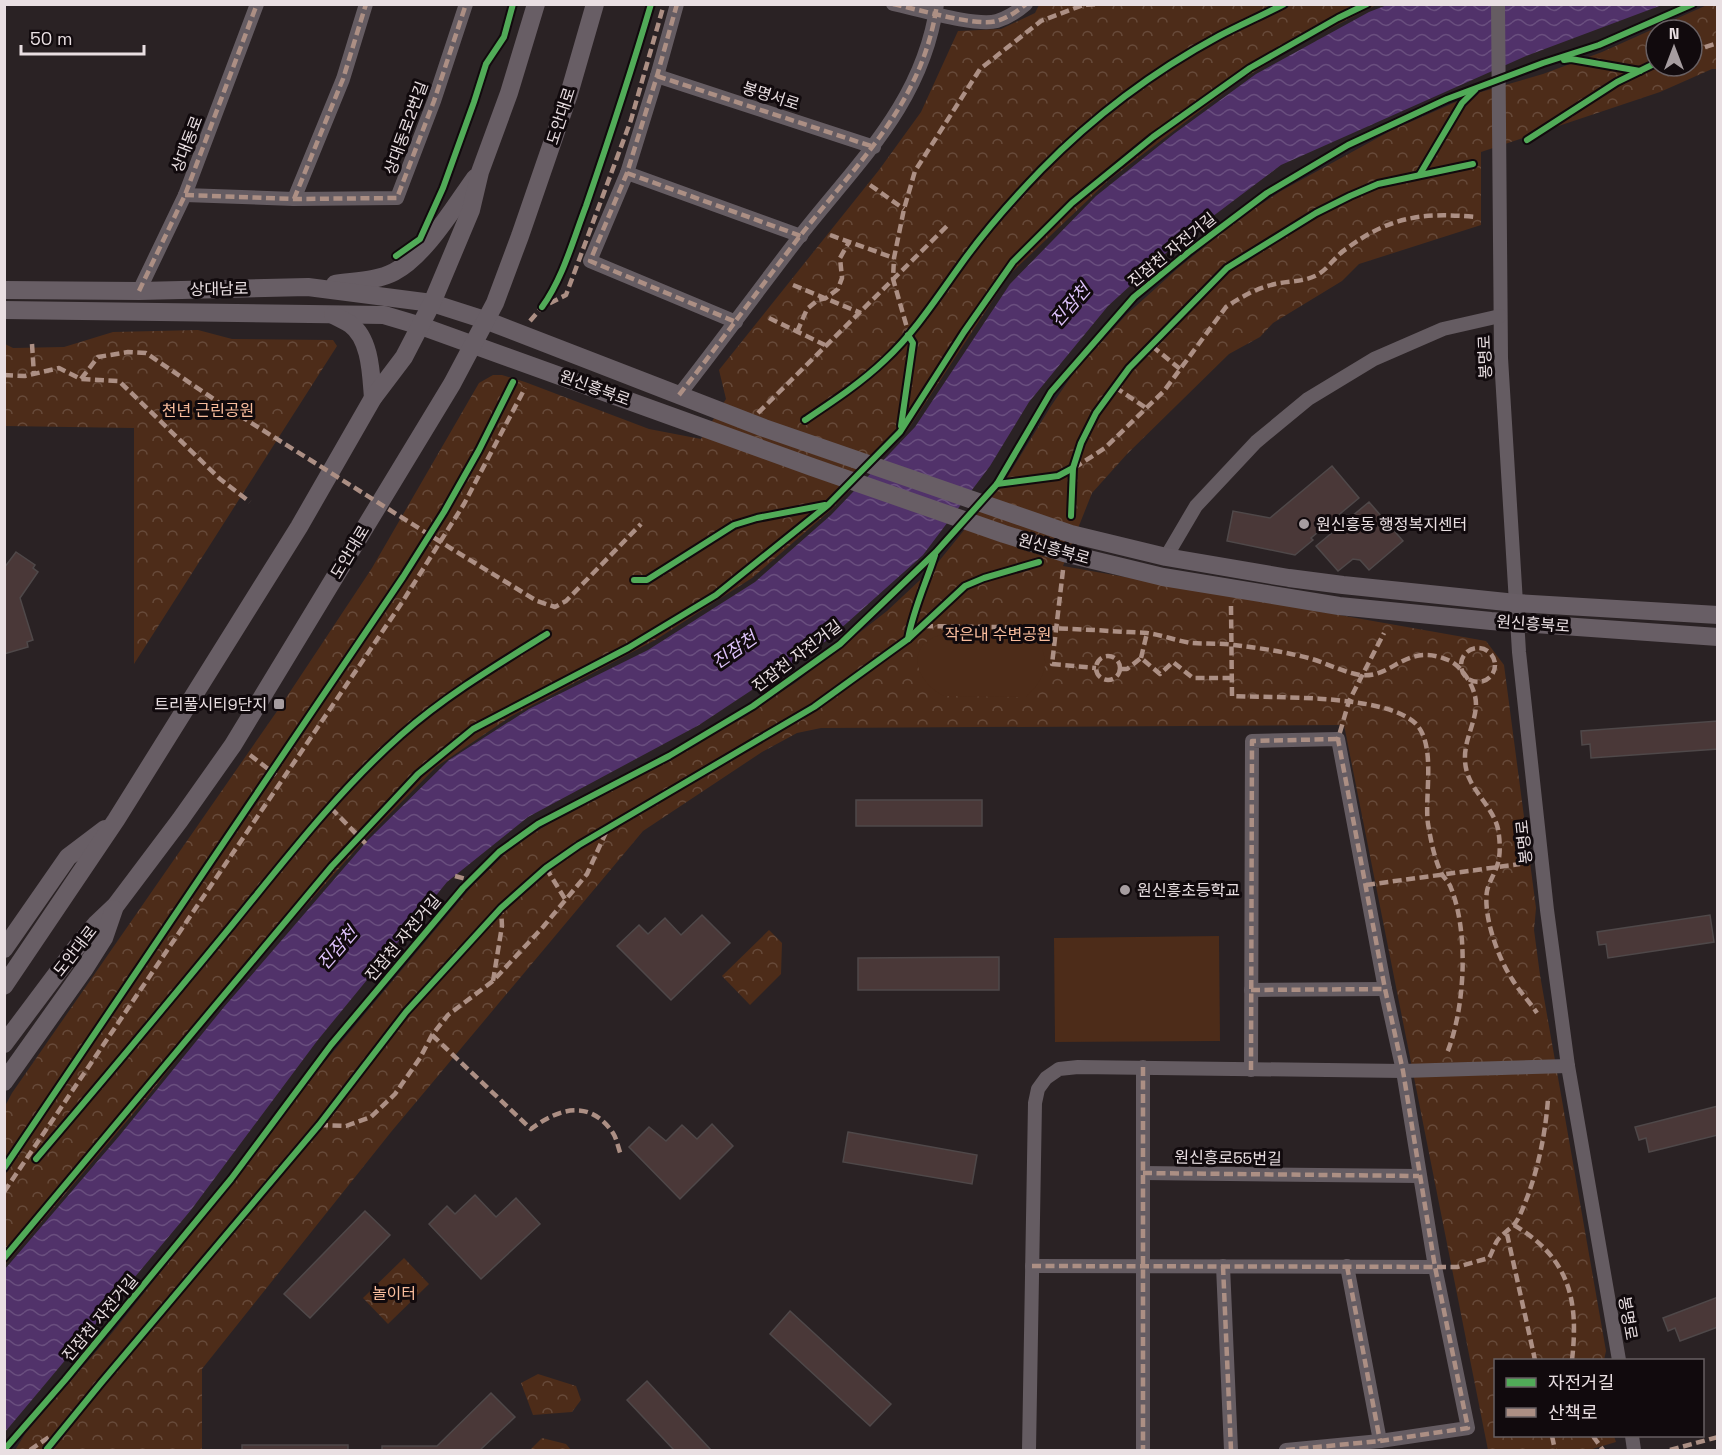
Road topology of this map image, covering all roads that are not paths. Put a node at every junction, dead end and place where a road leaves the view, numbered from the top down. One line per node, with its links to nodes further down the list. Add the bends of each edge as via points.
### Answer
1 (257, 4): 15 (street, 상대동로)
2 (366, 4): 16 (street, via 343,78)
3 (466, 4): 16 (street, 상대동로2번길, via 397,198)
4 (536, 4): 13 (street)
5 (595, 4): 25 (street, 도안대로, via 569,94)
6 (677, 4): 11 (street)
7 (893, 4): 10 (street)
8 (1026, 4): 10 (street, via 995,22)
9 (1498, 4): 24 (street, 봉명로)
10 (936, 9): 12 (street, via 928,46 911,87)
11 (657, 76): 12 (street, 봉명서로); 14 (street)
12 (874, 147): 17 (street)
13 (480, 172): 18 (street, via 428,244 394,273); 21 (street, via 471,210)
14 (627, 173): 17 (street); 26 (street, via 590,261)
15 (185, 195): 16 (street, 상대동로2번길); 20 (street, 상대동로)
16 (294, 199)
17 (801, 236): 26 (street)
18 (308, 287): 20 (street, 상대남로); 21 (street, 상대남로)
19 (4, 290): 20 (street, 상대남로)
20 (139, 291)
21 (432, 303): 25 (street, 원신흥북로); 27 (street)
22 (4, 310): 23 (street, 상대남로)
23 (329, 313): 27 (street, 상대남로, via 384,315); 30 (street, via 352,325 363,340)
24 (1500, 316): 31 (street, 봉명로, via 1443,329 1374,359 1308,399 1256,442 1196,506); 32 (street, 봉명로)
25 (486, 320): 28 (street, 도안대로); 29 (street, 원신흥북로)
26 (736, 322): 29 (street)
27 (421, 326): 28 (street, 원신흥북로); 30 (street, via 404,357)
28 (474, 345): 34 (street, 원신흥북로, via 1064,553 1185,581 1340,606); 37 (street, 도안대로, via 233,744)
29 (679, 396): 31 (street, 원신흥북로, via 1071,534)
30 (373, 398): 36 (street, via 298,527)
31 (1166, 557): 32 (street, 원신흥북로, via 1300,580)
32 (1516, 603): 33 (street, 원신흥북로); 34 (street, 봉명로)
33 (1718, 615)
34 (1517, 623): 35 (street, 원신흥북로); 43 (street, 봉명로, via 1547,910)
35 (1718, 637)
36 (116, 820): 38 (street, via 68,856); 39 (street)
37 (116, 905): 42 (street, 도안대로, via 79,944); 47 (street, via 104,938)
38 (4, 949)
39 (4, 986)
40 (1385, 989): 41 (street); 41 (street, via 1338,739 1252,741); 46 (street)
41 (1251, 990): 45 (street)
42 (4, 1044)
43 (1568, 1066): 46 (street); 55 (street, 봉명로)
44 (1143, 1067): 45 (street); 48 (street); 50 (street, via 1059,1069 1038,1089)
45 (1251, 1070): 46 (street)
46 (1403, 1071): 49 (street)
47 (4, 1082)
48 (1143, 1173): 49 (street, 원신흥로55번길); 51 (street)
49 (1419, 1176): 54 (street)
50 (1032, 1266): 51 (street); 57 (street)
51 (1143, 1266): 52 (street); 58 (street)
52 (1223, 1266): 53 (street); 59 (street)
53 (1347, 1266): 54 (street); 56 (street)
54 (1435, 1267): 56 (street, via 1468,1428)
55 (1619, 1359)
56 (1380, 1441): 60 (street)
57 (1029, 1450)
58 (1143, 1450)
59 (1231, 1450)
60 (1286, 1450)

